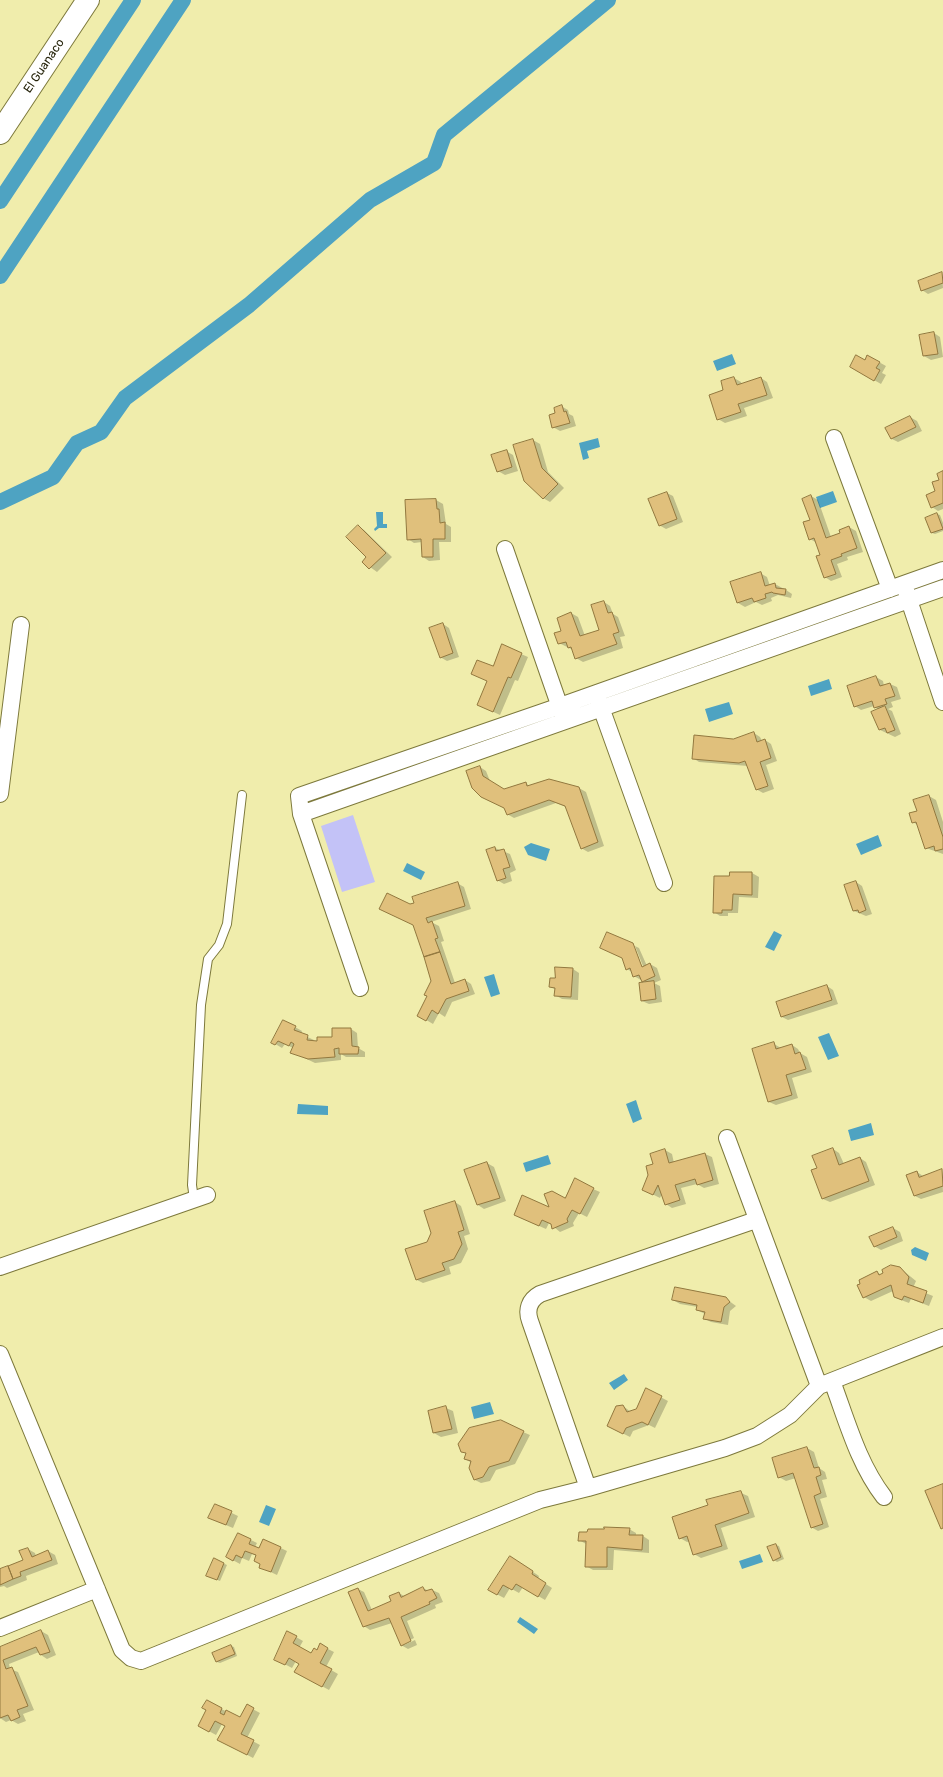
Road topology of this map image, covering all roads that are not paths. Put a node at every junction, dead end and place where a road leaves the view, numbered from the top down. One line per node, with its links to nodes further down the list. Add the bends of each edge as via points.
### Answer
1 (88, 0): 2 (main road, El Guanaco)
2 (0, 133)
3 (834, 438): 6 (street)
4 (505, 549): 12 (street)
5 (943, 570): 6 (street)
6 (897, 586): 8 (street); 10 (street)
7 (943, 588): 8 (street)
8 (909, 600): 10 (street); 11 (street)
9 (21, 625): 13 (street)
10 (598, 701): 12 (street); 16 (street)
11 (943, 702)
12 (562, 714): 15 (street); 15 (street, via 299,796)
13 (0, 794)
14 (242, 795): 19 (lane, via 227,924 219,945 208,959 201,1005 192,1185)
15 (301, 814): 17 (street)
16 (664, 883)
17 (360, 988)
18 (727, 1138): 20 (street)
19 (201, 1197): 21 (street)
20 (756, 1220): 24 (street); 25 (street, via 540,1294 530,1304 530,1321)
21 (0, 1268)
22 (943, 1336): 24 (street)
23 (0, 1354): 27 (street)
24 (826, 1383): 25 (street, via 790,1415 757,1436); 26 (street, via 871,1479)
25 (588, 1488): 27 (street, via 540,1500 141,1661 131,1658 122,1650)
26 (884, 1497)
27 (97, 1589): 28 (street)
28 (0, 1628)

